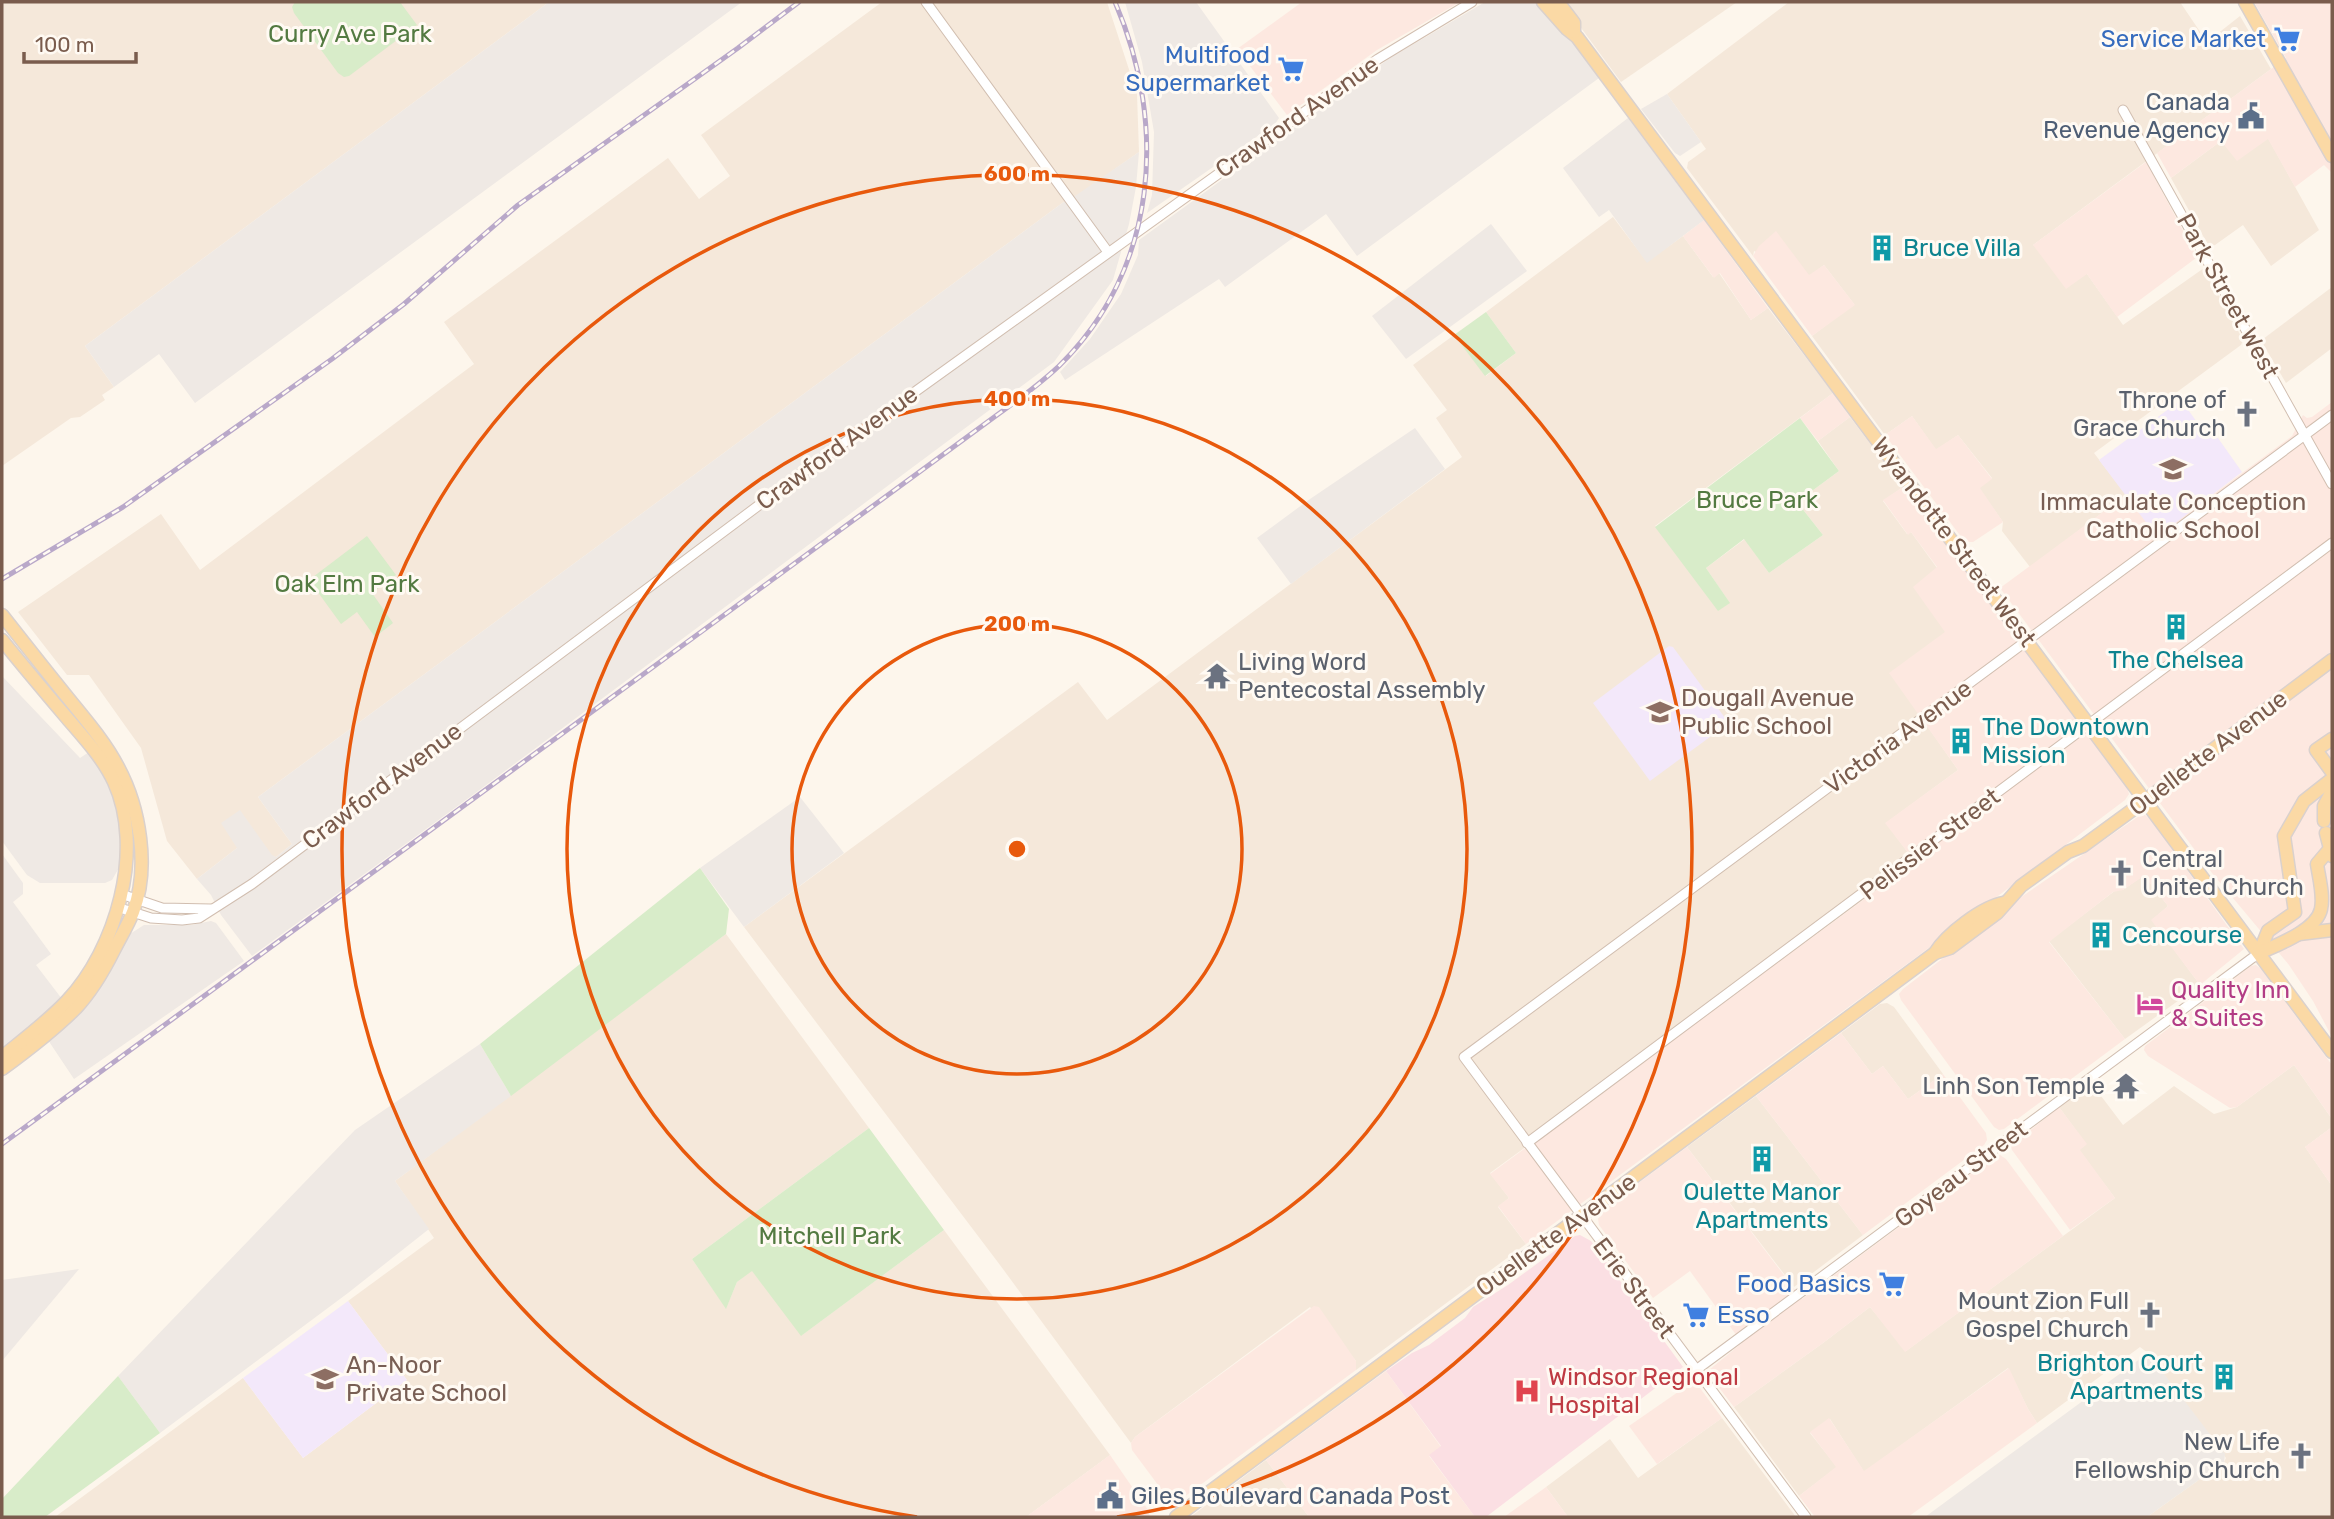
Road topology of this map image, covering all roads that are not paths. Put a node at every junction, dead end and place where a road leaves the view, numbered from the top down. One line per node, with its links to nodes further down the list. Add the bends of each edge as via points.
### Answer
1 (926, 2): 9 (street)
2 (1472, 2): 9 (street, Crawford Avenue, via 1378,59)
3 (1543, 2): 6 (main road, Wyandotte Street West)
4 (1558, 2): 6 (main road, Wyandotte Street West, via 1574,23)
5 (2245, 2): 8 (main road)
6 (1574, 32): 16 (main road, Wyandotte Street West)
7 (2123, 110): 11 (street, Park Street West)
8 (2332, 156)
9 (1108, 252): 28 (street, Crawford Avenue)
10 (2332, 415): 11 (street, Victoria Avenue)
11 (2305, 435): 12 (street, Park Street West); 16 (street, Victoria Avenue)
12 (2332, 484)
13 (2332, 543): 18 (street, Pelissier Street)
14 (2, 615): 26 (main road, via 120,770 134,805 140,841)
15 (2, 640): 25 (main road, via 87,741 114,783 126,829 128,863)
16 (2028, 641): 18 (main road, Wyandotte Street West); 35 (street, Victoria Avenue)
17 (2332, 660): 23 (main road, Ouellette Avenue)
18 (2090, 724): 23 (main road, Wyandotte Street West); 37 (street, Pelissier Street)
19 (2332, 739): 20 (main road, via 2316,750)
20 (2332, 772)
21 (2332, 779): 32 (main road, via 2304,801 2284,836 2295,912 2268,931)
22 (2330, 799): 24 (main road, via 2323,810)
23 (2146, 800): 32 (main road, Wyandotte Street West); 38 (main road, Ouellette Avenue, via 2082,846 2072,859 2009,900 1950,948 1935,953)
24 (2330, 854): 31 (main road, via 2317,864 2322,902 2319,917)
25 (121, 894): 26 (street); 27 (main road)
26 (137, 900): 28 (street, via 162,908); 29 (main road)
27 (117, 907): 29 (street, Crawford Avenue); 34 (main road, via 84,980 45,1022)
28 (211, 909): 29 (street, Crawford Avenue, via 199,918 182,920)
29 (132, 913): 36 (main road, via 105,967 78,1006)
30 (2332, 930): 31 (main road)
31 (2299, 934): 32 (main road)
32 (2259, 953): 33 (main road, Wyandotte Street West); 39 (street, Goyeau Street)
33 (2332, 1052)
34 (2, 1056)
35 (1464, 1057): 37 (street, Erie Street)
36 (2, 1069)
37 (1527, 1143): 38 (street, Erie Street)
38 (1581, 1217): 39 (street, Erie Street); 40 (main road, Ouellette Avenue)
39 (1696, 1370): 41 (street, Erie Street)
40 (1177, 1517)
41 (1806, 1517)

